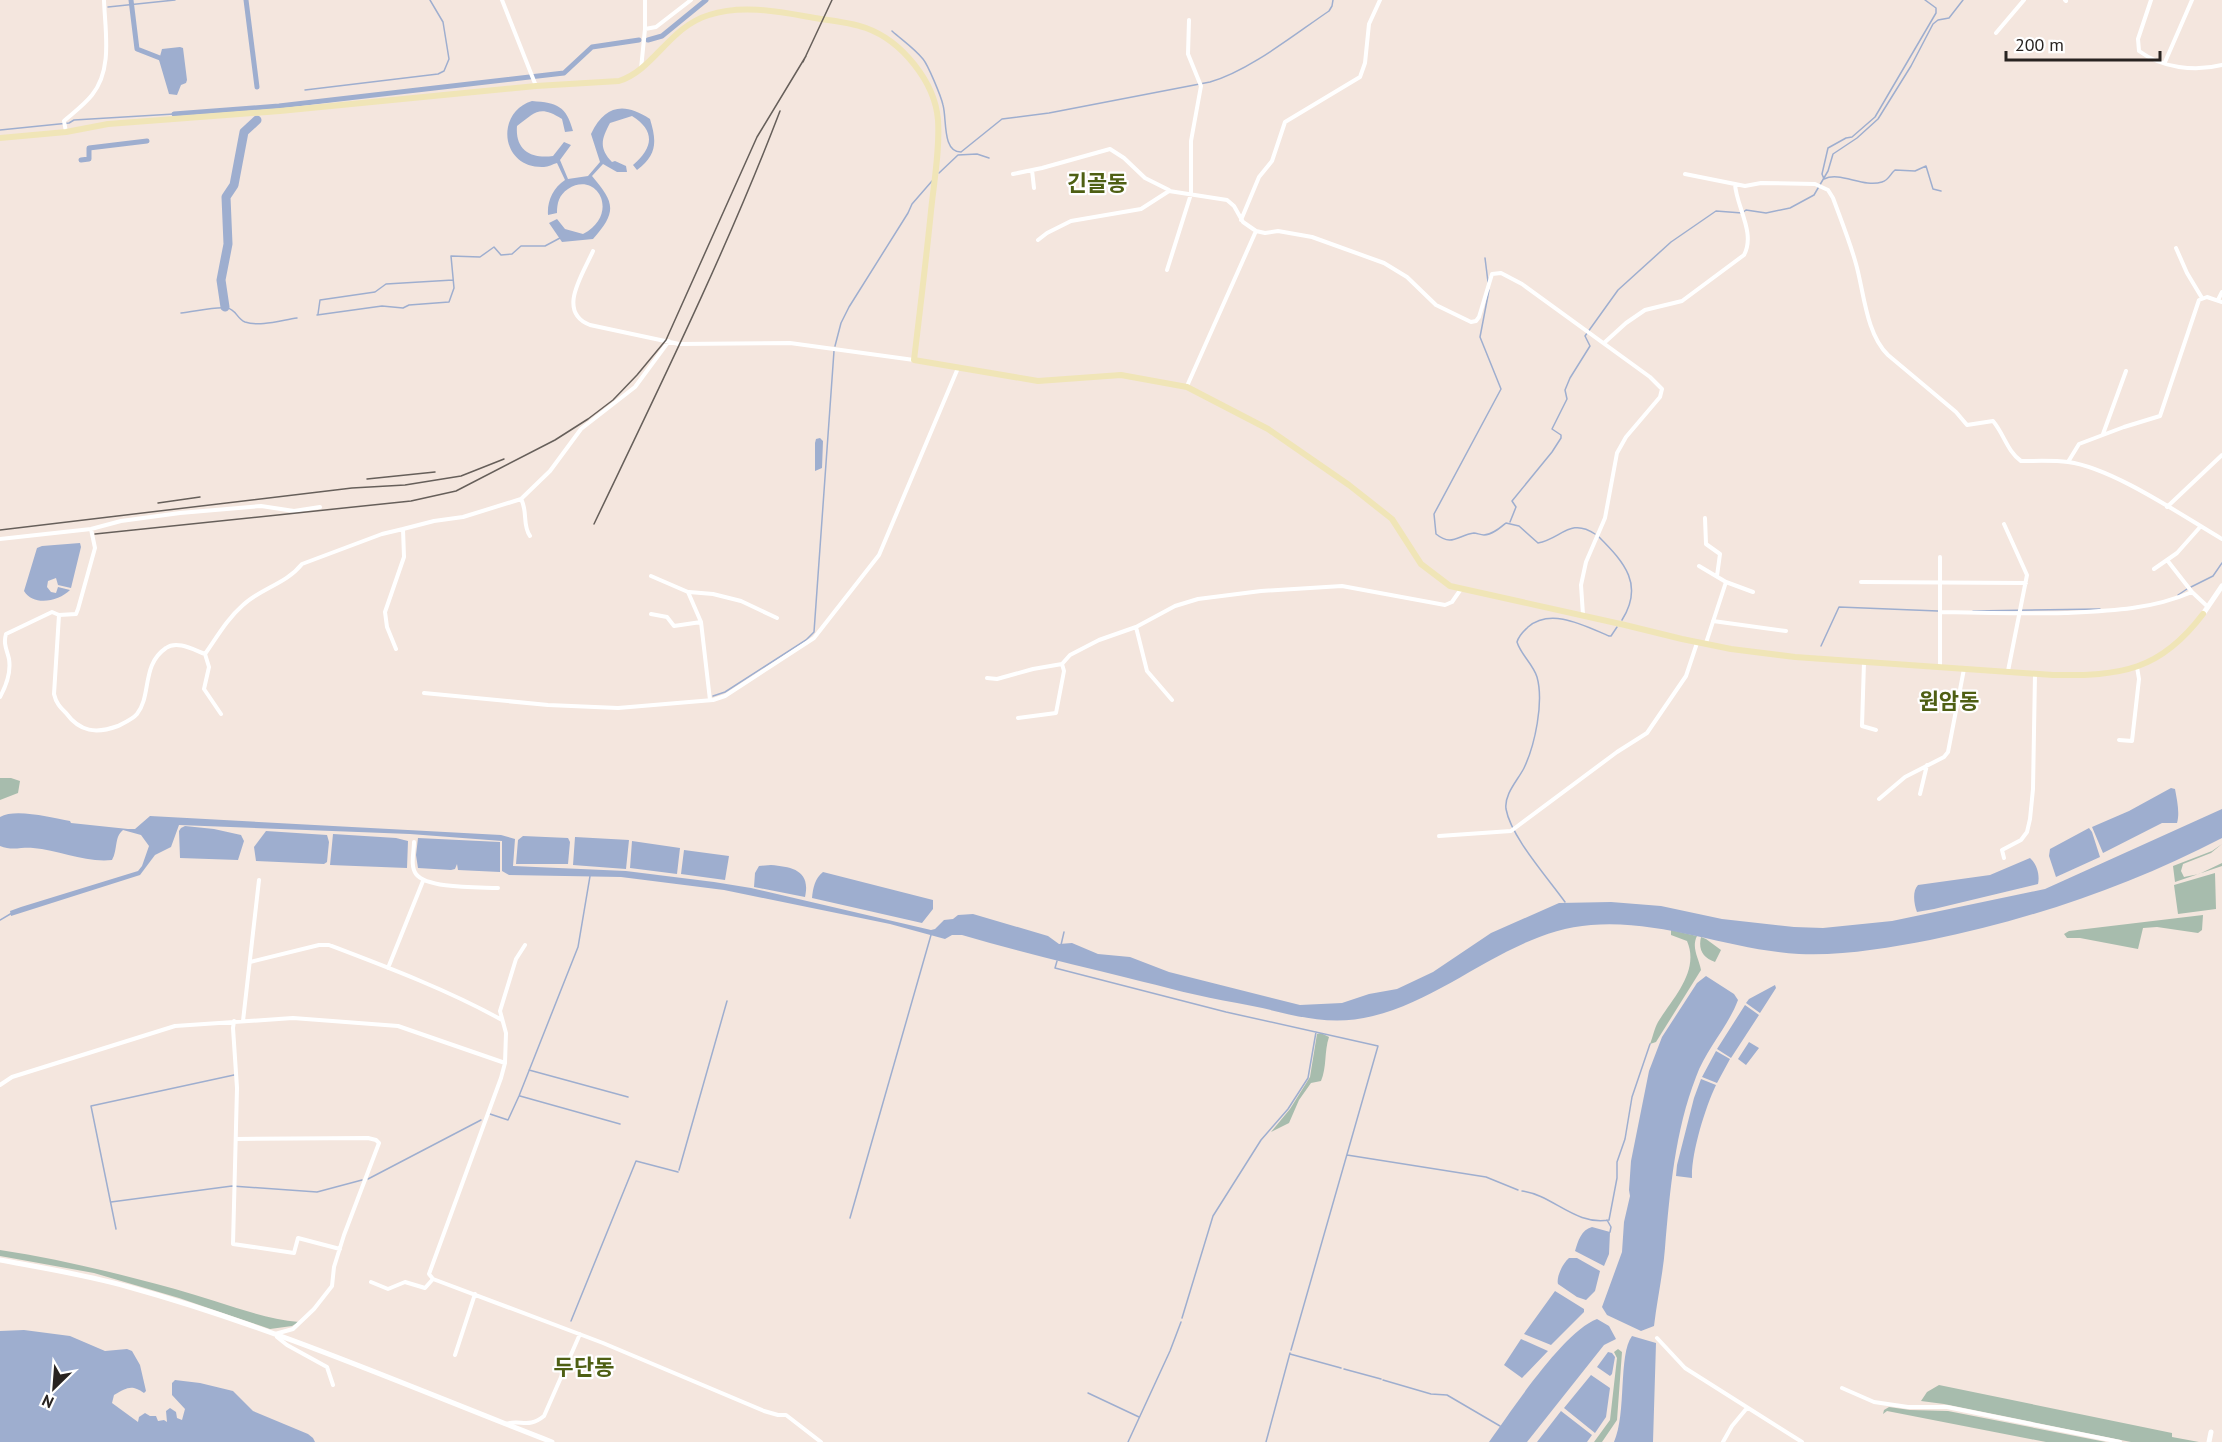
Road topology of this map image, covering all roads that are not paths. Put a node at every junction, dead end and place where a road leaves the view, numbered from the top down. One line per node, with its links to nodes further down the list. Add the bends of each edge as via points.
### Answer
1 (104, 0): 17 (street, via 107,60 90,97 64,121)
2 (502, 0): 16 (street)
3 (645, 0): 11 (street)
4 (691, 0): 11 (street, via 656,27)
5 (1380, 0): 26 (street, via 1370,24 1360,77 1285,122 1272,161 1259,177)
6 (2024, 0): 12 (street)
7 (2144, 0): 9 (street)
8 (2192, 0): 13 (street)
9 (2151, 1): 13 (street, via 2137,45 2146,57)
10 (1189, 20): 25 (street, via 1188,54 1201,86 1191,141)
11 (645, 29): 15 (street)
12 (1996, 33)
13 (2165, 62): 14 (street, via 2190,70)
14 (2222, 65)
15 (640, 69): 16 (main road, via 619,81); 37 (main road, via 686,26 709,15 740,9 861,26 882,35 909,59 934,100 939,132)
16 (536, 86): 17 (main road)
17 (65, 127): 18 (main road)
18 (0, 138)
19 (1032, 170): 20 (street); 23 (street); 24 (street, via 1110,149 1145,178)
20 (1013, 174)
21 (1685, 174): 22 (street)
22 (1735, 184): 36 (street, via 1744,216 1744,255 1682,301 1645,310); 43 (street, via 1806,183 1828,190 1883,350 1967,425 1993,421 2010,452 2021,461)
23 (1034, 189)
24 (1170, 191): 25 (street); 28 (street, via 1141,209 1071,221)
25 (1191, 194): 26 (street, via 1227,200); 31 (street)
26 (1241, 220): 27 (street)
27 (1256, 231): 36 (street, via 1312,237 1372,258 1402,272 1436,305 1471,322 1479,317 1492,274 1502,273); 40 (street)
28 (1038, 240)
29 (2176, 248): 33 (street)
30 (593, 251): 35 (street, via 572,299 576,316 590,325)
31 (1167, 270)
32 (2222, 292): 34 (street)
33 (2202, 298): 34 (street); 41 (street, via 2160,416)
34 (2220, 301)
35 (669, 341): 37 (street, via 790,343); 44 (street, via 635,387 581,429 550,471)
36 (1604, 343): 77 (street, via 1662,389 1617,453 1605,518 1586,562 1581,585)
37 (914, 360): 38 (main road)
38 (958, 368): 40 (main road, via 1038,381 1121,375); 97 (street, via 879,555 814,639 725,696)
39 (2126, 371): 41 (street)
40 (1187, 387): 66 (main road, via 1268,429 1348,485 1392,519 1421,564 1450,586)
41 (2103, 434): 43 (street, via 2079,444)
42 (2222, 455): 46 (street)
43 (2068, 462): 46 (street, via 2102,473)
44 (521, 499): 51 (street); 52 (street)
45 (320, 507): 50 (street, via 294,511 261,506 204,511 121,521)
46 (2167, 507): 49 (street)
47 (1705, 518): 60 (street, via 1706,544 1720,554)
48 (2004, 524): 64 (street, via 2027,575)
49 (2201, 526): 53 (street); 56 (street)
50 (91, 529): 54 (street); 76 (street, via 95,548 78,609 76,614)
51 (403, 530): 85 (street, via 404,557 385,612); 86 (street, via 302,564 294,574 244,603)
52 (530, 536)
53 (2222, 538)
54 (0, 539)
55 (1940, 557): 63 (street)
56 (2167, 560): 58 (street); 69 (street)
57 (1699, 566): 60 (street)
58 (2154, 569)
59 (651, 576): 67 (street)
60 (1717, 576): 61 (street)
61 (1726, 582): 68 (street); 79 (street)
62 (1861, 582): 63 (street)
63 (1940, 582): 64 (street); 72 (street)
64 (2026, 583): 74 (street)
65 (2222, 586): 70 (street)
66 (1461, 589): 77 (main road); 81 (street, via 1445,605 1342,585 1261,591 1198,599 1175,606)
67 (688, 592): 78 (street, via 741,601); 80 (street)
68 (1753, 592)
69 (2192, 592): 71 (street); 74 (street, via 2171,601 2123,611)
70 (2219, 598): 71 (street)
71 (2208, 607): 75 (street)
72 (1940, 612): 74 (street); 90 (street)
73 (651, 614): 80 (street, via 667,617 674,626)
74 (2019, 614): 92 (street)
75 (2203, 614): 89 (main road, via 2187,636 2171,649)
76 (59, 615): 86 (street, via 54,694 73,723 85,729 110,729 137,714 149,671 165,648 180,645); 96 (street, via 52,612 6,634 9,670)
77 (1583, 615): 83 (main road)
78 (777, 618)
79 (1713, 621): 82 (street); 84 (street)
80 (701, 622): 97 (street)
81 (1136, 627): 88 (street, via 1098,640 1070,655); 98 (street, via 1147,671)
82 (1786, 631)
83 (1697, 643): 84 (main road); 106 (street, via 1686,676 1647,733 1511,831)
84 (1706, 644): 87 (main road)
85 (396, 649)
86 (205, 654): 99 (street, via 209,667 204,688)
87 (1864, 662): 90 (main road); 101 (street, via 1862,726)
88 (1062, 664): 94 (street); 100 (street, via 1056,713)
89 (2137, 666): 93 (main road, via 2104,674); 102 (street, via 2132,741)
90 (1940, 667): 91 (main road)
91 (1964, 669): 92 (main road); 103 (street, via 1950,747 1944,757)
92 (2008, 672): 93 (main road)
93 (2035, 674): 108 (street, via 2030,819 2020,840 2002,850)
94 (987, 678)
95 (424, 693): 97 (street, via 618,708)
96 (0, 697)
97 (710, 700)
98 (1172, 700)
99 (221, 714)
100 (1018, 718)
101 (1876, 730)
102 (2119, 740)
103 (1926, 765): 104 (street); 105 (street)
104 (1920, 794)
105 (1879, 799)
106 (1439, 836)
107 (414, 842): 110 (street, via 412,868)
108 (2004, 858)
109 (259, 880): 113 (street)
110 (423, 881): 111 (street); 114 (street)
111 (498, 888)
112 (525, 945): 117 (street, via 516,959 500,1011)
113 (250, 962): 114 (street, via 329,945); 116 (street)
114 (388, 968): 117 (street)
115 (234, 1021): 116 (street); 119 (street, via 162,1029 12,1077); 120 (street)
116 (243, 1021): 118 (street, via 302,1018 398,1026)
117 (503, 1021): 118 (street)
118 (505, 1063): 123 (street, via 431,1266 429,1274)
119 (0, 1085)
120 (236, 1139): 121 (street, via 233,1244 294,1253 298,1238); 121 (street, via 378,1141)
121 (340, 1250): 126 (street, via 332,1286 310,1314 294,1329)
122 (0, 1260): 126 (street, via 129,1287)
123 (433, 1280): 124 (street, via 425,1288 405,1282 388,1289); 125 (street)
124 (371, 1282)
125 (475, 1294): 127 (street); 129 (street)
126 (274, 1334): 130 (street, via 327,1367); 133 (street)
127 (580, 1334): 133 (street, via 544,1416 528,1424); 136 (street, via 764,1411 786,1415)
128 (1657, 1338): 132 (street, via 1684,1368)
129 (455, 1355)
130 (333, 1385)
131 (1842, 1388): 139 (street, via 1874,1402 1947,1407)
132 (1747, 1408): 137 (street); 138 (street)
133 (505, 1424): 135 (street)
134 (2211, 1432): 140 (street)
135 (552, 1442)
136 (821, 1442)
137 (1723, 1442)
138 (1802, 1442)
139 (2120, 1442)
140 (2209, 1442)

